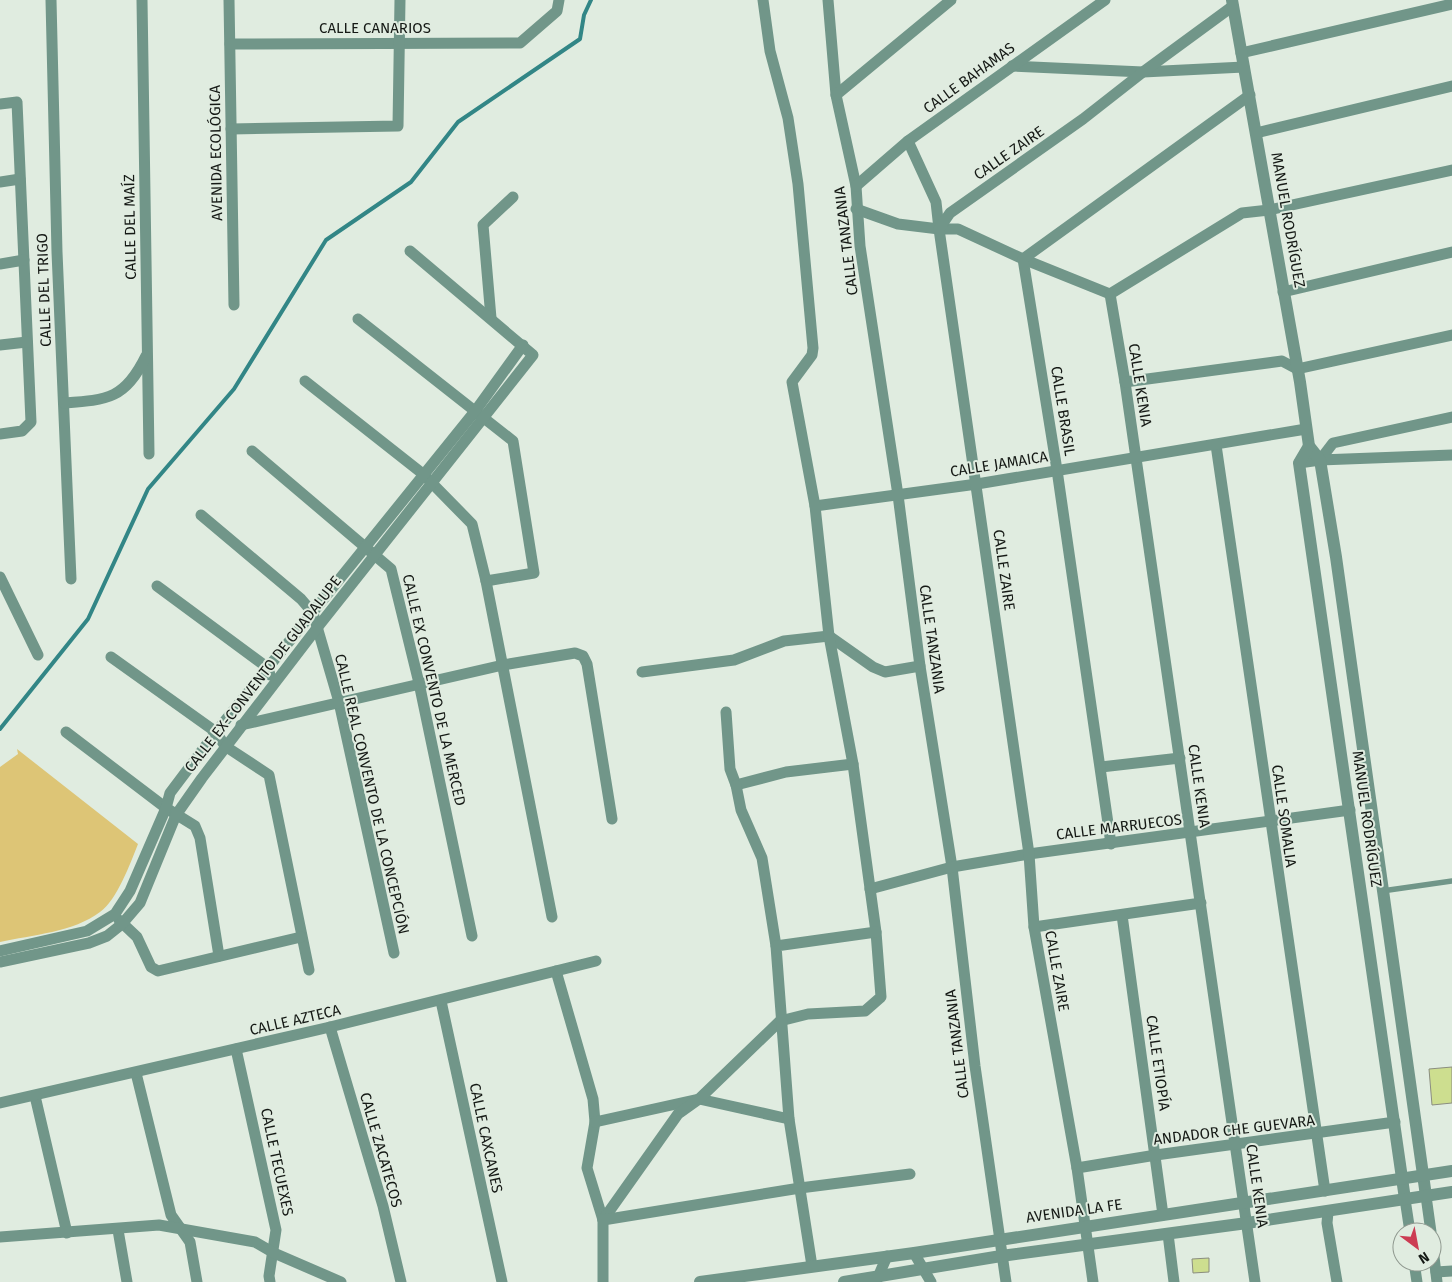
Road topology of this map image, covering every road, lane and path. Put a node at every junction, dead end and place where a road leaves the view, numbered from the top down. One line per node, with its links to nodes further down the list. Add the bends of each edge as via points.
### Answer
1 (51, 0): 51 (street, CALLE DEL TRIGO)
2 (142, 0): 47 (street, CALLE DEL MAÍZ)
3 (229, 0): 13 (street, AVENIDA ECOLÓGICA)
4 (400, 0): 12 (street)
5 (558, 0): 12 (street, CALLE CANARIOS, via 557,11 520,43)
6 (763, 0): 69 (street, via 770,52 788,118 798,184 814,348 792,382)
7 (828, 0): 19 (street, CALLE TANZANIA)
8 (951, 0): 19 (street)
9 (1105, 0): 15 (street, CALLE BAHAMAS)
10 (1233, 3): 14 (street, MANUEL RODRÍGUEZ); 17 (street, CALLE ZAIRE)
11 (1452, 4): 14 (street)
12 (401, 43): 13 (street, CALLE CANARIOS); 22 (street, via 398,126)
13 (230, 44): 22 (street, AVENIDA ECOLÓGICA)
14 (1241, 53): 16 (street, MANUEL RODRÍGUEZ)
15 (1012, 66): 17 (street); 24 (street, CALLE BAHAMAS)
16 (1244, 67): 17 (street); 20 (street, MANUEL RODRÍGUEZ)
17 (1142, 72): 32 (street, CALLE ZAIRE, via 1083,119 950,213)
18 (1452, 86): 23 (street)
19 (836, 95): 28 (street, CALLE TANZANIA)
20 (1250, 96): 23 (street, MANUEL RODRÍGUEZ); 35 (street)
21 (0, 104): 26 (street, via 18,102)
22 (231, 129): 40 (street, AVENIDA ECOLÓGICA)
23 (1256, 133): 31 (street, MANUEL RODRÍGUEZ)
24 (908, 141): 28 (street, CALLE BAHAMAS); 32 (street, via 936,202)
25 (1452, 170): 31 (street)
26 (20, 179): 27 (street); 36 (street)
27 (0, 182)
28 (856, 186): 30 (street, CALLE TANZANIA)
29 (513, 197): 41 (street, via 483,226)
30 (856, 209): 32 (street, via 898,224); 68 (street, CALLE TANZANIA)
31 (1269, 210): 38 (street, MANUEL RODRÍGUEZ); 39 (street, via 1242,213)
32 (939, 229): 35 (street, via 958,228); 67 (street, CALLE ZAIRE)
33 (410, 251): 41 (street)
34 (1452, 252): 38 (street)
35 (1023, 259): 39 (street); 64 (street, CALLE BRASIL)
36 (24, 260): 37 (street); 44 (street)
37 (0, 264)
38 (1283, 292): 48 (street, MANUEL RODRÍGUEZ)
39 (1110, 294): 50 (street, CALLE KENIA)
40 (234, 305)
41 (491, 318): 45 (street)
42 (358, 319): 52 (street)
43 (1452, 335): 48 (street)
44 (27, 342): 46 (street); 55 (street, via 31,422 22,431)
45 (523, 345): 52 (street, CALLE EX-CONVENTO DE GUADALUPE); 52 (street, CALLE EX-CONVENTO DE GUADALUPE, via 533,355)
46 (0, 346)
47 (147, 355): 51 (street, via 127,386 114,396); 59 (street, CALLE DEL MAÍZ)
48 (1297, 369): 50 (street, via 1282,360); 54 (street, MANUEL RODRÍGUEZ)
49 (305, 381): 65 (street)
50 (1125, 382): 61 (street, CALLE KENIA)
51 (64, 403): 74 (street, CALLE DEL TRIGO)
52 (481, 414): 65 (street, CALLE EX-CONVENTO DE GUADALUPE); 66 (street, CALLE EX-CONVENTO DE GUADALUPE); 75 (street, via 513,441 534,573)
53 (1452, 417): 62 (street, via 1334,443)
54 (1306, 430): 56 (street, CALLE JAMAICA); 57 (street, MANUEL RODRÍGUEZ)
55 (0, 434)
56 (1216, 445): 61 (street, CALLE JAMAICA); 101 (street, CALLE SOMALIA)
57 (1309, 446): 62 (street, MANUEL RODRÍGUEZ); 63 (street)
58 (252, 451): 71 (street, CALLE EX CONVENTO DE LA MERCED)
59 (149, 454)
60 (1452, 455): 62 (street)
61 (1136, 457): 64 (street, CALLE JAMAICA); 94 (street, CALLE KENIA)
62 (1320, 460): 63 (street); 108 (street, MANUEL RODRÍGUEZ)
63 (1299, 463): 98 (street, MANUEL RODRÍGUEZ)
64 (1057, 470): 67 (street, CALLE JAMAICA); 96 (street, CALLE BRASIL)
65 (424, 474): 66 (street); 71 (street, CALLE EX-CONVENTO DE GUADALUPE)
66 (432, 482): 72 (street, CALLE EX-CONVENTO DE GUADALUPE); 75 (street, via 472,524)
67 (977, 484): 68 (street, CALLE JAMAICA); 104 (street, CALLE ZAIRE)
68 (898, 495): 69 (street, CALLE JAMAICA); 83 (street, CALLE TANZANIA)
69 (815, 506): 79 (street)
70 (201, 515): 77 (street, CALLE REAL CONVENTO DE LA CONCEPCIÓN, via 301,599)
71 (365, 547): 72 (street, CALLE EX CONVENTO DE LA MERCED); 77 (street, CALLE EX-CONVENTO DE GUADALUPE)
72 (375, 556): 78 (street, CALLE EX-CONVENTO DE GUADALUPE); 86 (street, CALLE EX CONVENTO DE LA MERCED, via 391,569)
73 (0, 577): 80 (street)
74 (71, 579)
75 (486, 581): 82 (street)
76 (157, 586): 84 (street)
77 (312, 613): 78 (street, CALLE REAL CONVENTO DE LA CONCEPCIÓN); 84 (street, CALLE EX-CONVENTO DE GUADALUPE)
78 (317, 628): 87 (street, CALLE EX-CONVENTO DE GUADALUPE); 88 (street, CALLE REAL CONVENTO DE LA CONCEPCIÓN)
79 (829, 636): 83 (street, via 885,672); 85 (street, via 784,641 734,660); 95 (street)
80 (38, 655)
81 (111, 657): 91 (street)
82 (503, 665): 86 (street); 100 (street, via 575,653 583,656 587,664); 112 (street)
83 (920, 666): 105 (street, CALLE TANZANIA)
84 (268, 668): 87 (street); 91 (street, CALLE EX-CONVENTO DE GUADALUPE)
85 (642, 672)
86 (420, 683): 88 (street); 116 (street, CALLE EX CONVENTO DE LA MERCED)
87 (273, 684): 90 (street, CALLE EX-CONVENTO DE GUADALUPE)
88 (339, 702): 90 (street); 120 (street, CALLE REAL CONVENTO DE LA CONCEPCIÓN)
89 (726, 712): 97 (street, via 730,769)
90 (243, 724): 91 (street); 93 (street, CALLE EX-CONVENTO DE GUADALUPE)
91 (219, 728): 93 (street); 99 (street, CALLE EX-CONVENTO DE GUADALUPE, via 170,793)
92 (66, 732): 99 (street)
93 (225, 746): 99 (street, CALLE EX-CONVENTO DE GUADALUPE); 117 (street, via 269,775)
94 (1180, 758): 96 (street); 102 (street, CALLE KENIA)
95 (853, 764): 97 (street, via 786,772); 107 (street)
96 (1101, 767): 103 (street, CALLE BRASIL)
97 (736, 785): 118 (street, via 741,810 762,858)
98 (1350, 810): 101 (street, CALLE MARRUECOS); 136 (street, MANUEL RODRÍGUEZ)
99 (171, 812): 110 (street, CALLE EX-CONVENTO DE GUADALUPE); 113 (street, CALLE EX-CONVENTO DE GUADALUPE, via 140,903); 121 (street, via 195,826 200,838)
100 (612, 819)
101 (1269, 822): 102 (street, CALLE MARRUECOS); 137 (street, CALLE SOMALIA)
102 (1190, 833): 103 (street, CALLE MARRUECOS); 109 (street, CALLE KENIA)
103 (1111, 844): 104 (street, CALLE MARRUECOS)
104 (1029, 854): 105 (street, CALLE MARRUECOS); 114 (street, CALLE ZAIRE)
105 (952, 867): 107 (street, CALLE MARRUECOS); 163 (street, CALLE TANZANIA)
106 (1452, 881): 108 (lane)
107 (870, 888): 115 (street)
108 (1382, 892): 143 (street, MANUEL RODRÍGUEZ)
109 (1201, 904): 111 (street); 138 (street, CALLE KENIA)
110 (115, 914): 113 (street); 119 (street, CALLE EX-CONVENTO DE GUADALUPE, via 87,931)
111 (1122, 915): 114 (street); 139 (street, CALLE ETIOPÍA)
112 (552, 917)
113 (122, 924): 121 (street, via 137,937 150,967 158,970); 123 (street, CALLE EX-CONVENTO DE GUADALUPE, via 107,936 89,943)
114 (1034, 927): 140 (street, CALLE ZAIRE)
115 (876, 932): 118 (street); 127 (street, via 881,997 874,1005 865,1011 808,1014)
116 (472, 936)
117 (301, 937): 121 (street); 124 (street)
118 (776, 946): 127 (street)
119 (0, 951)
120 (394, 953)
121 (219, 956)
122 (596, 961): 125 (street, CALLE AZTECA)
123 (0, 962)
124 (309, 970)
125 (556, 971): 126 (street, CALLE AZTECA); 135 (street, via 593,1100)
126 (441, 1001): 128 (street, CALLE AZTECA); 179 (street, CALLE CAXCANES)
127 (780, 1021): 132 (street); 134 (street)
128 (330, 1027): 129 (street, CALLE AZTECA); 178 (street, CALLE ZACATECOS, via 383,1206)
129 (236, 1049): 130 (street, CALLE AZTECA); 165 (street, CALLE TECUEXES, via 276,1230)
130 (136, 1073): 131 (street, CALLE AZTECA); 158 (street, via 171,1215)
131 (35, 1096): 133 (street, CALLE AZTECA); 160 (street)
132 (699, 1099): 134 (street); 135 (street); 153 (street, via 678,1114)
133 (0, 1103)
134 (789, 1119): 145 (street)
135 (595, 1122): 153 (street, via 587,1168)
136 (1395, 1122): 137 (street, ANDADOR CHE GUEVARA); 144 (street, MANUEL RODRÍGUEZ)
137 (1317, 1134): 138 (street, ANDADOR CHE GUEVARA); 146 (street, CALLE SOMALIA)
138 (1235, 1145): 139 (street, ANDADOR CHE GUEVARA); 150 (street, CALLE KENIA)
139 (1156, 1155): 140 (street, ANDADOR CHE GUEVARA); 152 (street, CALLE ETIOPÍA)
140 (1077, 1168): 157 (street, CALLE ZAIRE)
141 (1452, 1171): 143 (street, AVENIDA LA FE)
142 (910, 1174): 145 (street)
143 (1423, 1175): 144 (street, AVENIDA LA FE); 148 (street, MANUEL RODRÍGUEZ)
144 (1402, 1178): 146 (street, AVENIDA LA FE); 149 (street, MANUEL RODRÍGUEZ)
145 (800, 1188): 153 (street); 169 (street)
146 (1325, 1191): 150 (street, AVENIDA LA FE)
147 (1452, 1192): 148 (street)
148 (1426, 1196): 149 (street); 155 (street)
149 (1405, 1199): 151 (street); 154 (street)
150 (1244, 1204): 152 (street, AVENIDA LA FE); 156 (street, CALLE KENIA)
151 (1328, 1212): 156 (street); 188 (street)
152 (1164, 1215): 157 (street, AVENIDA LA FE)
153 (603, 1220): 180 (street)
154 (1408, 1222)
155 (1430, 1222)
156 (1247, 1223): 161 (street); 187 (street, CALLE KENIA)
157 (1084, 1226): 163 (street, AVENIDA LA FE); 164 (street, CALLE ZAIRE)
158 (179, 1228): 159 (street, via 159,1225); 165 (street, via 255,1242); 175 (street, via 190,1242)
159 (118, 1230): 160 (street); 174 (street)
160 (67, 1233): 162 (street)
161 (1168, 1234): 164 (street); 186 (street)
162 (0, 1237)
163 (999, 1238): 166 (street, AVENIDA LA FE); 168 (street, CALLE TANZANIA)
164 (1087, 1246): 168 (street); 185 (street, CALLE ZAIRE)
165 (274, 1252): 176 (street, CALLE TECUEXES); 177 (street)
166 (914, 1253): 167 (street, AVENIDA LA FE); 170 (street)
167 (887, 1256): 169 (street, AVENIDA LA FE); 173 (street)
168 (1001, 1256): 170 (street); 184 (street, CALLE TANZANIA)
169 (812, 1266): 181 (street, AVENIDA LA FE)
170 (923, 1269): 173 (street); 183 (street)
171 (1452, 1271): 172 (street)
172 (1437, 1277)
173 (876, 1280): 182 (street)
174 (127, 1282)
175 (197, 1282)
176 (270, 1282)
177 (341, 1282)
178 (401, 1282)
179 (502, 1282)
180 (603, 1282)
181 (700, 1282)
182 (844, 1282)
183 (931, 1282)
184 (1006, 1282)
185 (1093, 1282)
186 (1174, 1282)
187 (1255, 1282)
188 (1337, 1282)

